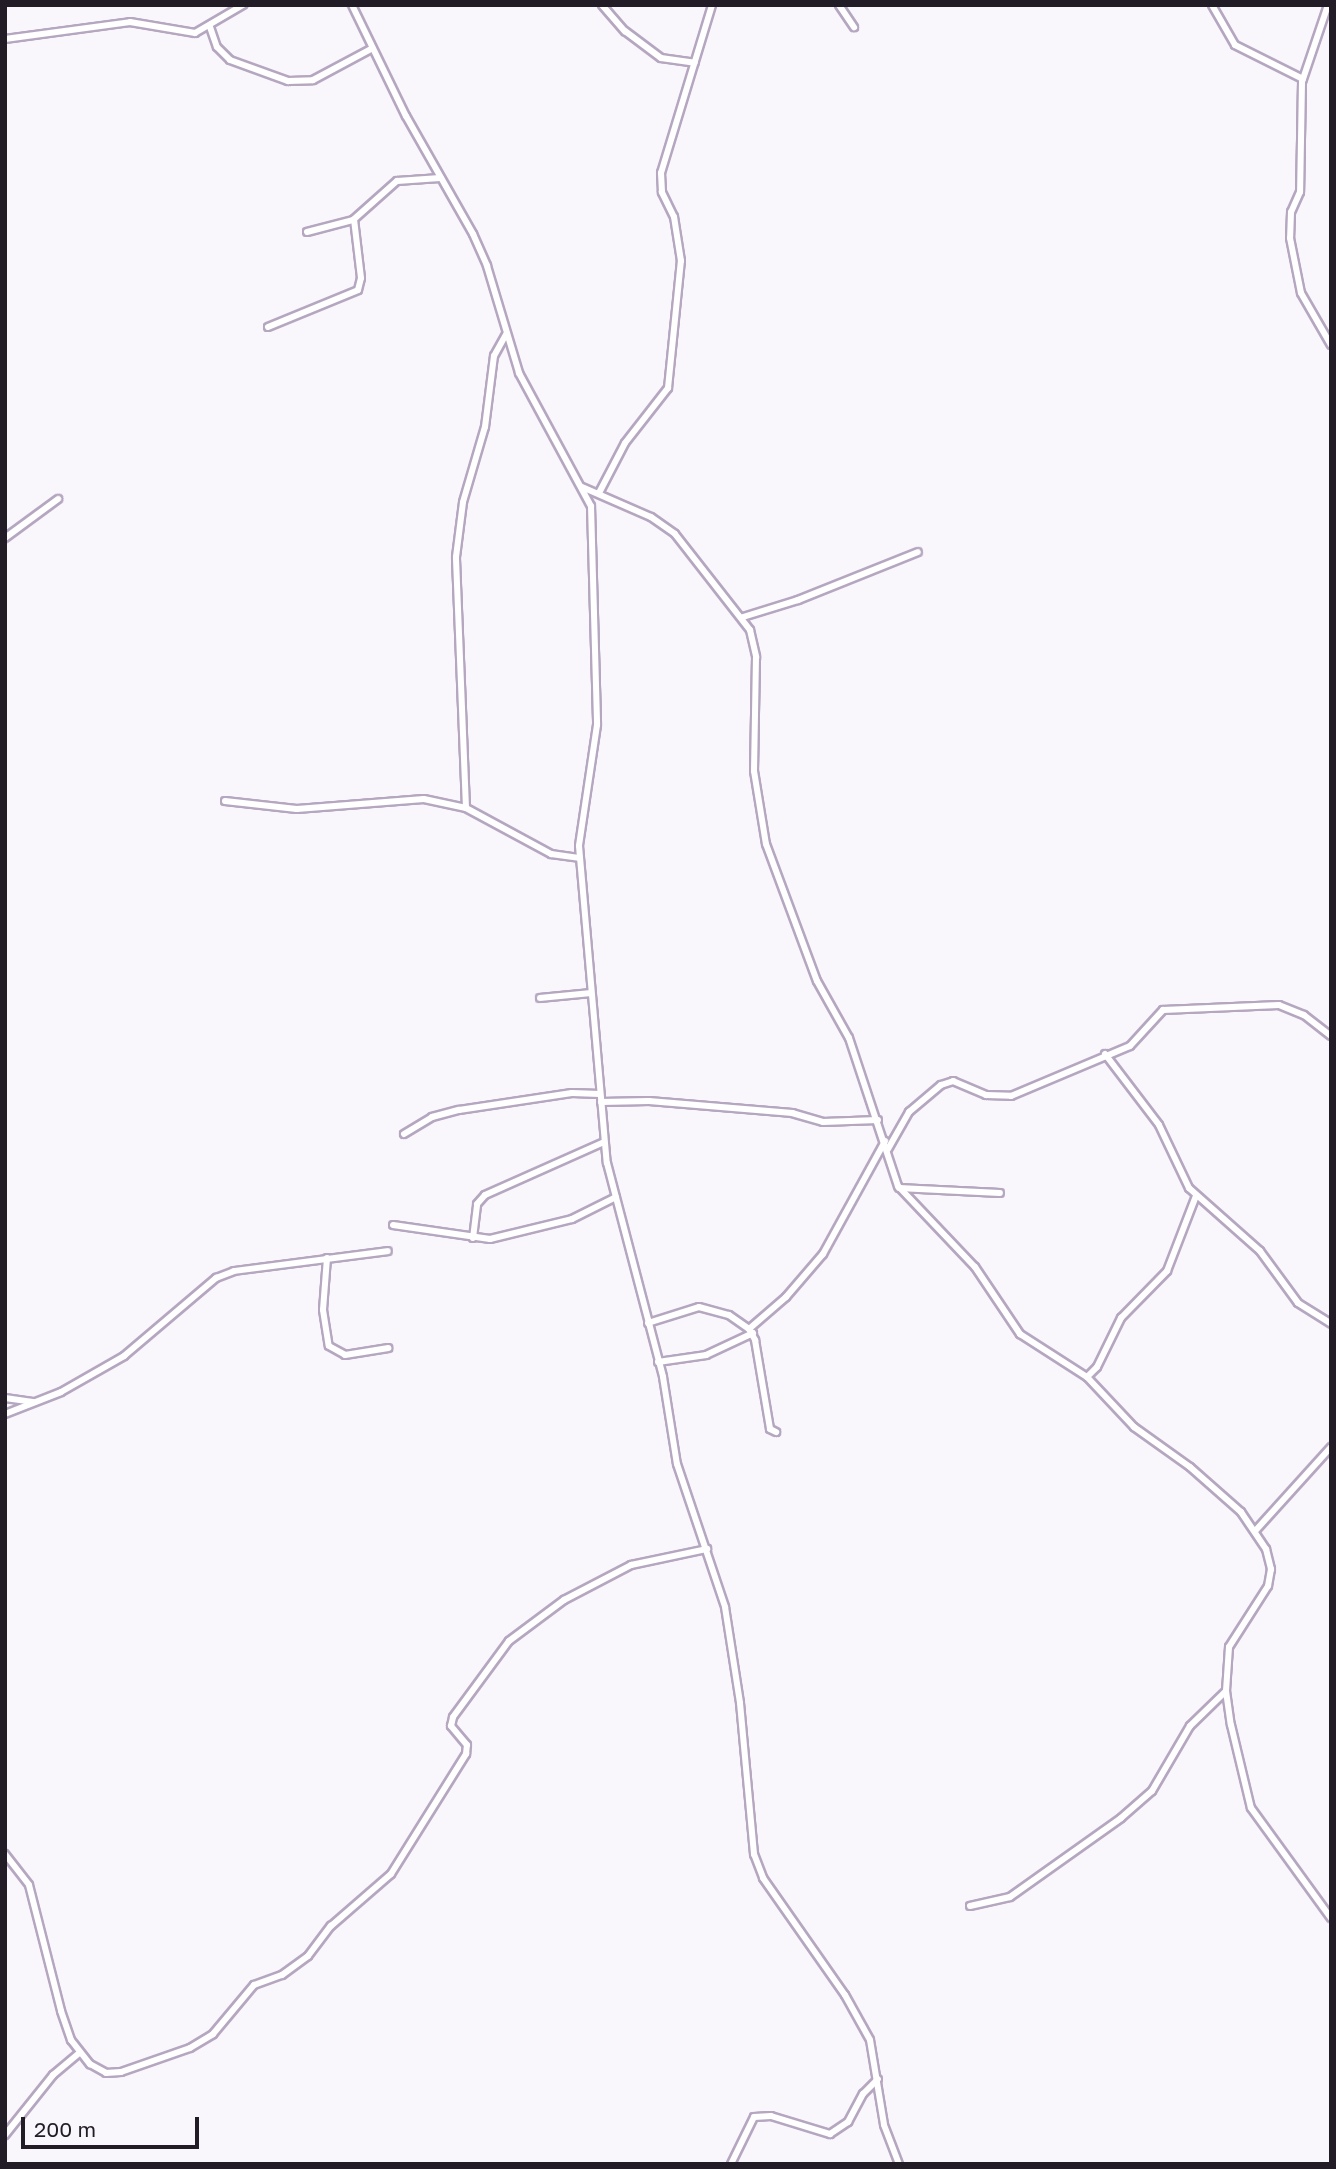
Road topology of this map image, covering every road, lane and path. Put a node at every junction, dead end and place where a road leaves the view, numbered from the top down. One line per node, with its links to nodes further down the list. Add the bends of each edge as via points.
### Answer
1 (243, 5): 8 (street)
2 (352, 5): 11 (street)
3 (602, 5): 12 (street, via 649,51 661,58)
4 (712, 5): 12 (street)
5 (839, 5): 9 (street)
6 (1212, 5): 13 (street, via 1235,45)
7 (1328, 5): 13 (street)
8 (210, 27): 10 (street, via 187,33 130,22); 11 (street, via 217,47 230,60 288,81 313,80)
9 (853, 27)
10 (5, 39)
11 (371, 49): 14 (street)
12 (695, 63): 21 (street, via 661,173 681,261 668,388 625,443)
13 (1303, 79): 19 (street, via 1300,192 1292,212 1290,238 1301,293)
14 (440, 178): 15 (street, via 397,181); 18 (street, via 487,266)
15 (354, 219): 16 (street); 17 (street, via 361,278 358,290)
16 (307, 232)
17 (268, 327)
18 (506, 334): 20 (street, via 519,373); 27 (street, via 494,356 485,427 463,502 456,557)
19 (1331, 345)
20 (582, 486): 21 (street); 28 (street, via 593,517 597,725)
21 (599, 493): 25 (street, via 651,517 675,534)
22 (58, 499): 23 (street)
23 (5, 538)
24 (918, 552): 25 (street)
25 (743, 617): 35 (street, via 756,657 754,771 766,844 810,964 849,1038)
26 (225, 801): 27 (street, via 297,809 424,799)
27 (466, 808): 28 (street, via 544,851)
28 (579, 858): 29 (street)
29 (591, 993): 30 (street); 33 (street)
30 (540, 998)
31 (1331, 1036): 32 (street, via 1294,1009 1236,1004 1158,1011 1130,1045)
32 (1105, 1054): 39 (street, via 1011,1096 986,1096 953,1081 941,1085 909,1112); 42 (street, via 1159,1125 1178,1171)
33 (600, 1094): 34 (street); 36 (street, via 572,1093 459,1110)
34 (601, 1102): 35 (street, via 649,1101 792,1113 823,1122); 38 (street)
35 (878, 1120): 37 (street)
36 (404, 1134)
37 (885, 1140): 39 (street); 50 (street, via 823,1254)
38 (604, 1142): 43 (street); 45 (street, via 485,1195 477,1204)
39 (887, 1150): 40 (street)
40 (899, 1188): 41 (street); 53 (street, via 975,1267 1020,1334)
41 (1000, 1193)
42 (1196, 1196): 49 (street, via 1260,1251 1298,1303); 53 (street, via 1167,1271 1121,1318 1097,1367)
43 (616, 1197): 45 (street, via 553,1226); 48 (street)
44 (393, 1225): 45 (street)
45 (473, 1238)
46 (388, 1251): 47 (street)
47 (327, 1258): 51 (street, via 323,1310 329,1346 345,1355); 55 (street, via 234,1271 216,1278 124,1356)
48 (648, 1323): 50 (street, via 699,1307 729,1315); 52 (street)
49 (1331, 1324)
50 (751, 1331): 52 (street, via 694,1359); 57 (street, via 770,1429)
51 (388, 1348)
52 (658, 1362): 60 (street, via 677,1464)
53 (1087, 1377): 59 (street, via 1134,1427 1190,1467)
54 (5, 1398): 55 (street)
55 (35, 1403): 56 (street)
56 (5, 1414)
57 (776, 1432)
58 (1331, 1447): 59 (street)
59 (1256, 1530): 61 (street, via 1266,1549 1270,1578 1229,1647)
60 (707, 1549): 65 (street, via 631,1564 564,1600 509,1641 453,1717 451,1726 467,1745 466,1754 391,1874 331,1926 308,1956 282,1975 252,1987 204,2042 133,2070 112,2073 90,2064); 66 (street, via 732,1650 757,1864 860,2019)
61 (1226, 1691): 63 (street, via 1189,1726 1152,1791 1121,1818 1010,1897); 64 (street, via 1247,1799)
62 (5, 1854): 65 (street, via 29,1885 61,2011)
63 (970, 1906)
64 (1331, 1918)
65 (80, 2052): 67 (street, via 53,2075)
66 (878, 2078): 68 (street, via 848,2122 830,2134 771,2116 754,2117); 69 (street, via 884,2125)
67 (5, 2136)
68 (731, 2164)
69 (899, 2164)

